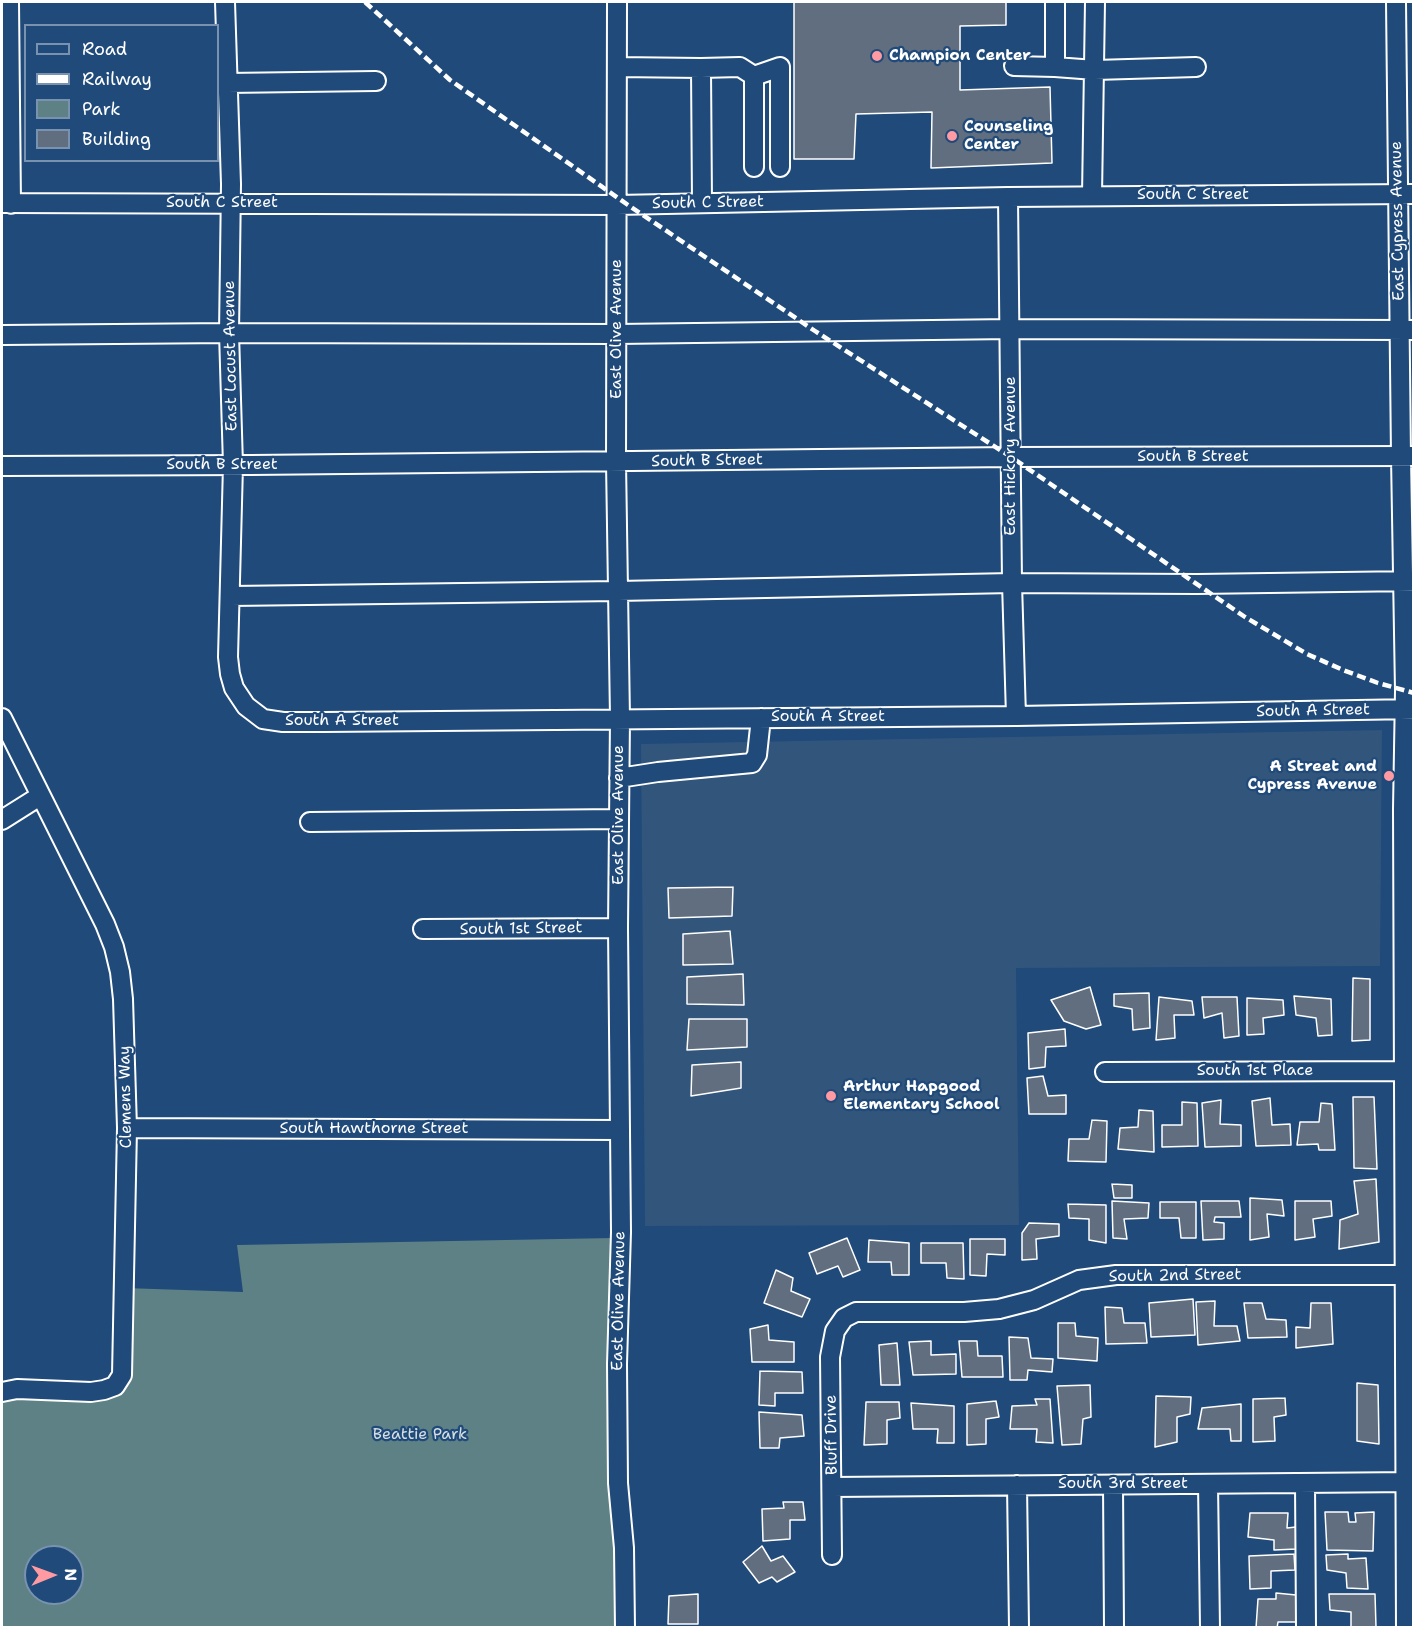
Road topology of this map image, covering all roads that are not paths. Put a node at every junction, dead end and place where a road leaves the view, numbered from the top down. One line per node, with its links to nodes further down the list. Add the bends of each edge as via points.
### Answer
1 (9, 2): 21 (street)
2 (225, 2): 15 (street, East Locust Avenue)
3 (617, 2): 8 (street, East Olive Avenue)
4 (1055, 2): 9 (street)
5 (1095, 2): 12 (street)
6 (1396, 2): 18 (street, East Cypress Avenue)
7 (1014, 66): 9 (street)
8 (617, 67): 11 (street); 24 (street, East Olive Avenue)
9 (1055, 67): 12 (street)
10 (1196, 67): 12 (street)
11 (701, 68): 13 (street, via 740,68); 23 (street)
12 (1095, 70): 19 (street)
13 (754, 76): 16 (street); 17 (street, via 780,67)
14 (376, 81): 15 (street)
15 (227, 83): 22 (street, East Locust Avenue)
16 (754, 167)
17 (780, 167)
18 (1406, 194): 19 (street, South C Street); 26 (street, East Cypress Avenue)
19 (1092, 196): 20 (street, South C Street)
20 (1008, 197): 23 (street, South C Street); 25 (street, East Hickory Avenue)
21 (6, 203): 22 (street, South C Street)
22 (231, 203): 24 (street, South C Street); 27 (street, East Locust Avenue)
23 (702, 203): 24 (street, South C Street)
24 (617, 205): 28 (street, East Olive Avenue)
25 (1011, 329): 26 (street); 28 (street); 30 (street, East Hickory Avenue)
26 (1406, 330): 31 (street, East Cypress Avenue)
27 (229, 333): 28 (street); 29 (street); 33 (street, East Locust Avenue)
28 (617, 333): 32 (street, East Olive Avenue)
29 (2, 335)
30 (1011, 457): 31 (street, South B Street); 32 (street, South B Street); 36 (street, East Hickory Avenue)
31 (1407, 457): 35 (street, East Cypress Avenue)
32 (616, 462): 33 (street, South B Street); 37 (street, East Olive Avenue)
33 (233, 465): 34 (street, South B Street); 38 (street, East Locust Avenue)
34 (2, 466)
35 (1408, 581): 36 (street); 40 (street, East Cypress Avenue)
36 (1012, 583): 37 (street); 41 (street, East Hickory Avenue)
37 (618, 591): 38 (street); 43 (street, East Olive Avenue)
38 (231, 596): 39 (street, East Locust Avenue, via 230,674)
39 (246, 706): 43 (street, South A Street, via 263,719 283,722)
40 (1409, 709): 41 (street, South A Street); 50 (street, East Cypress Avenue)
41 (1016, 716): 44 (street, South A Street)
42 (2, 718): 46 (street, Clemens Way)
43 (620, 718): 44 (street, South A Street); 45 (street, East Olive Avenue)
44 (761, 718): 45 (street, via 757,755 752,763)
45 (619, 778): 47 (street, East Olive Avenue)
46 (40, 796): 48 (street); 55 (street, Clemens Way, via 114,947 123,999)
47 (619, 819): 49 (street); 51 (street, East Olive Avenue)
48 (2, 820)
49 (310, 822)
50 (1408, 877): 53 (street, East Cypress Avenue)
51 (618, 928): 52 (street, South 1st Street); 56 (street, East Olive Avenue)
52 (423, 929)
53 (1404, 1071): 54 (street, South 1st Place); 57 (street, East Cypress Avenue)
54 (1105, 1072)
55 (128, 1128): 56 (street, South Hawthorne Street); 59 (street, Clemens Way, via 122,1375 115,1386 91,1392)
56 (620, 1130): 67 (street, East Olive Avenue, via 618,1483)
57 (1406, 1275): 58 (street, South 2nd Street, via 1116,1275 1079,1280 1034,1300 999,1309 856,1312); 60 (street, East Cypress Avenue)
58 (844, 1318): 65 (street, Bluff Drive, via 835,1331 830,1357)
59 (2, 1392)
60 (1410, 1482): 61 (street, South 3rd Street); 72 (street, East Cypress Avenue)
61 (1305, 1483): 62 (street, South 3rd Street); 71 (street)
62 (1208, 1484): 64 (street, South 3rd Street); 70 (street)
63 (1017, 1485): 64 (street, South 3rd Street); 65 (street, South 3rd Street); 68 (street)
64 (1113, 1485): 69 (street)
65 (832, 1487): 66 (street, Bluff Drive)
66 (832, 1555)
67 (625, 1628)
68 (1019, 1628)
69 (1114, 1628)
70 (1210, 1628)
71 (1306, 1628)
72 (1406, 1628)

